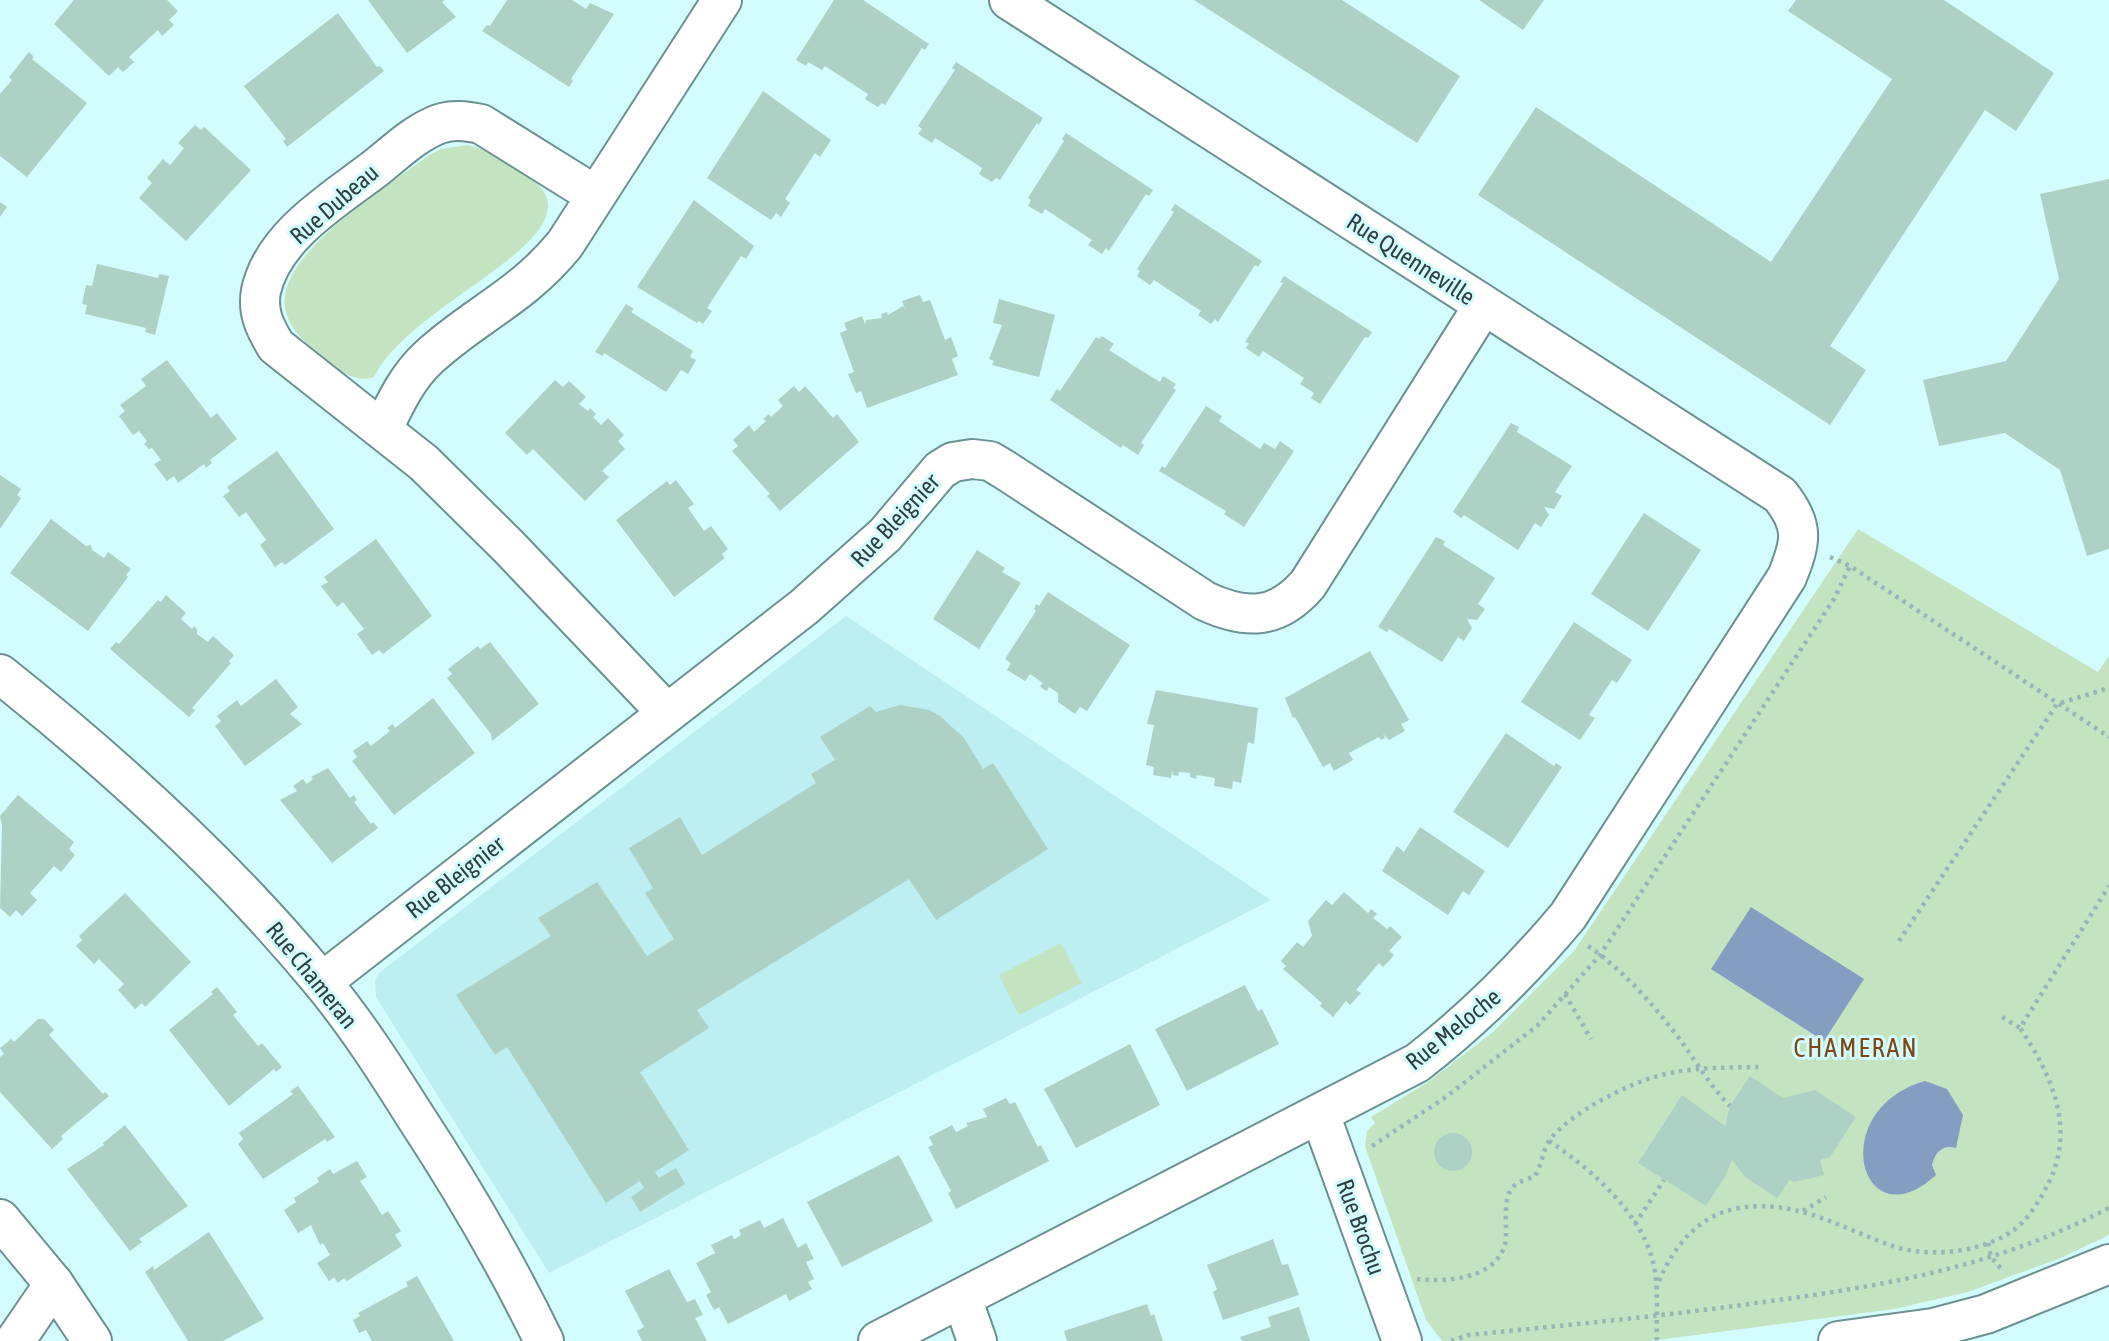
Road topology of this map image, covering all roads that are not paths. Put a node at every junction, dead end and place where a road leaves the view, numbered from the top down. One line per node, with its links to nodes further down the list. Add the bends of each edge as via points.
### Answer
1 (722, 0): 3 (street)
2 (1009, 0): 4 (street, Rue Quenneville)
3 (595, 195): 5 (street, via 542,272 428,357 406,385); 5 (street, Rue Dubeau, via 497,132 460,120 418,135 293,237 268,271 261,290 265,328 276,346)
4 (1483, 306): 6 (street, Rue Quenneville, via 1780,495); 8 (street, Rue Bleignier, via 1293,601 1270,612 1224,610 1005,470 981,460 953,461 935,475 885,536 844,573)
5 (383, 429): 8 (street, Rue Dubeau, via 476,513)
6 (1813, 543): 10 (street, Rue Meloche, via 1797,552 1787,577 1568,916 1526,965 1472,1020 1417,1063)
7 (0, 674): 9 (street, Rue Chameran, via 150,802 225,874)
8 (666, 712): 9 (street, Rue Bleignier)
9 (322, 982): 17 (street, Rue Chameran, via 381,1063 476,1210)
10 (1320, 1114): 14 (street, Rue Meloche); 20 (street, Rue Brochu)
11 (0, 1219): 13 (street)
12 (2109, 1264): 21 (street, via 1986,1314 1933,1328)
13 (54, 1284): 15 (street); 16 (street)
14 (962, 1298): 18 (street, Rue Meloche); 19 (street)
15 (15, 1341)
16 (92, 1341)
17 (544, 1341)
18 (877, 1341)
19 (977, 1341)
20 (1402, 1341)
21 (1838, 1341)

